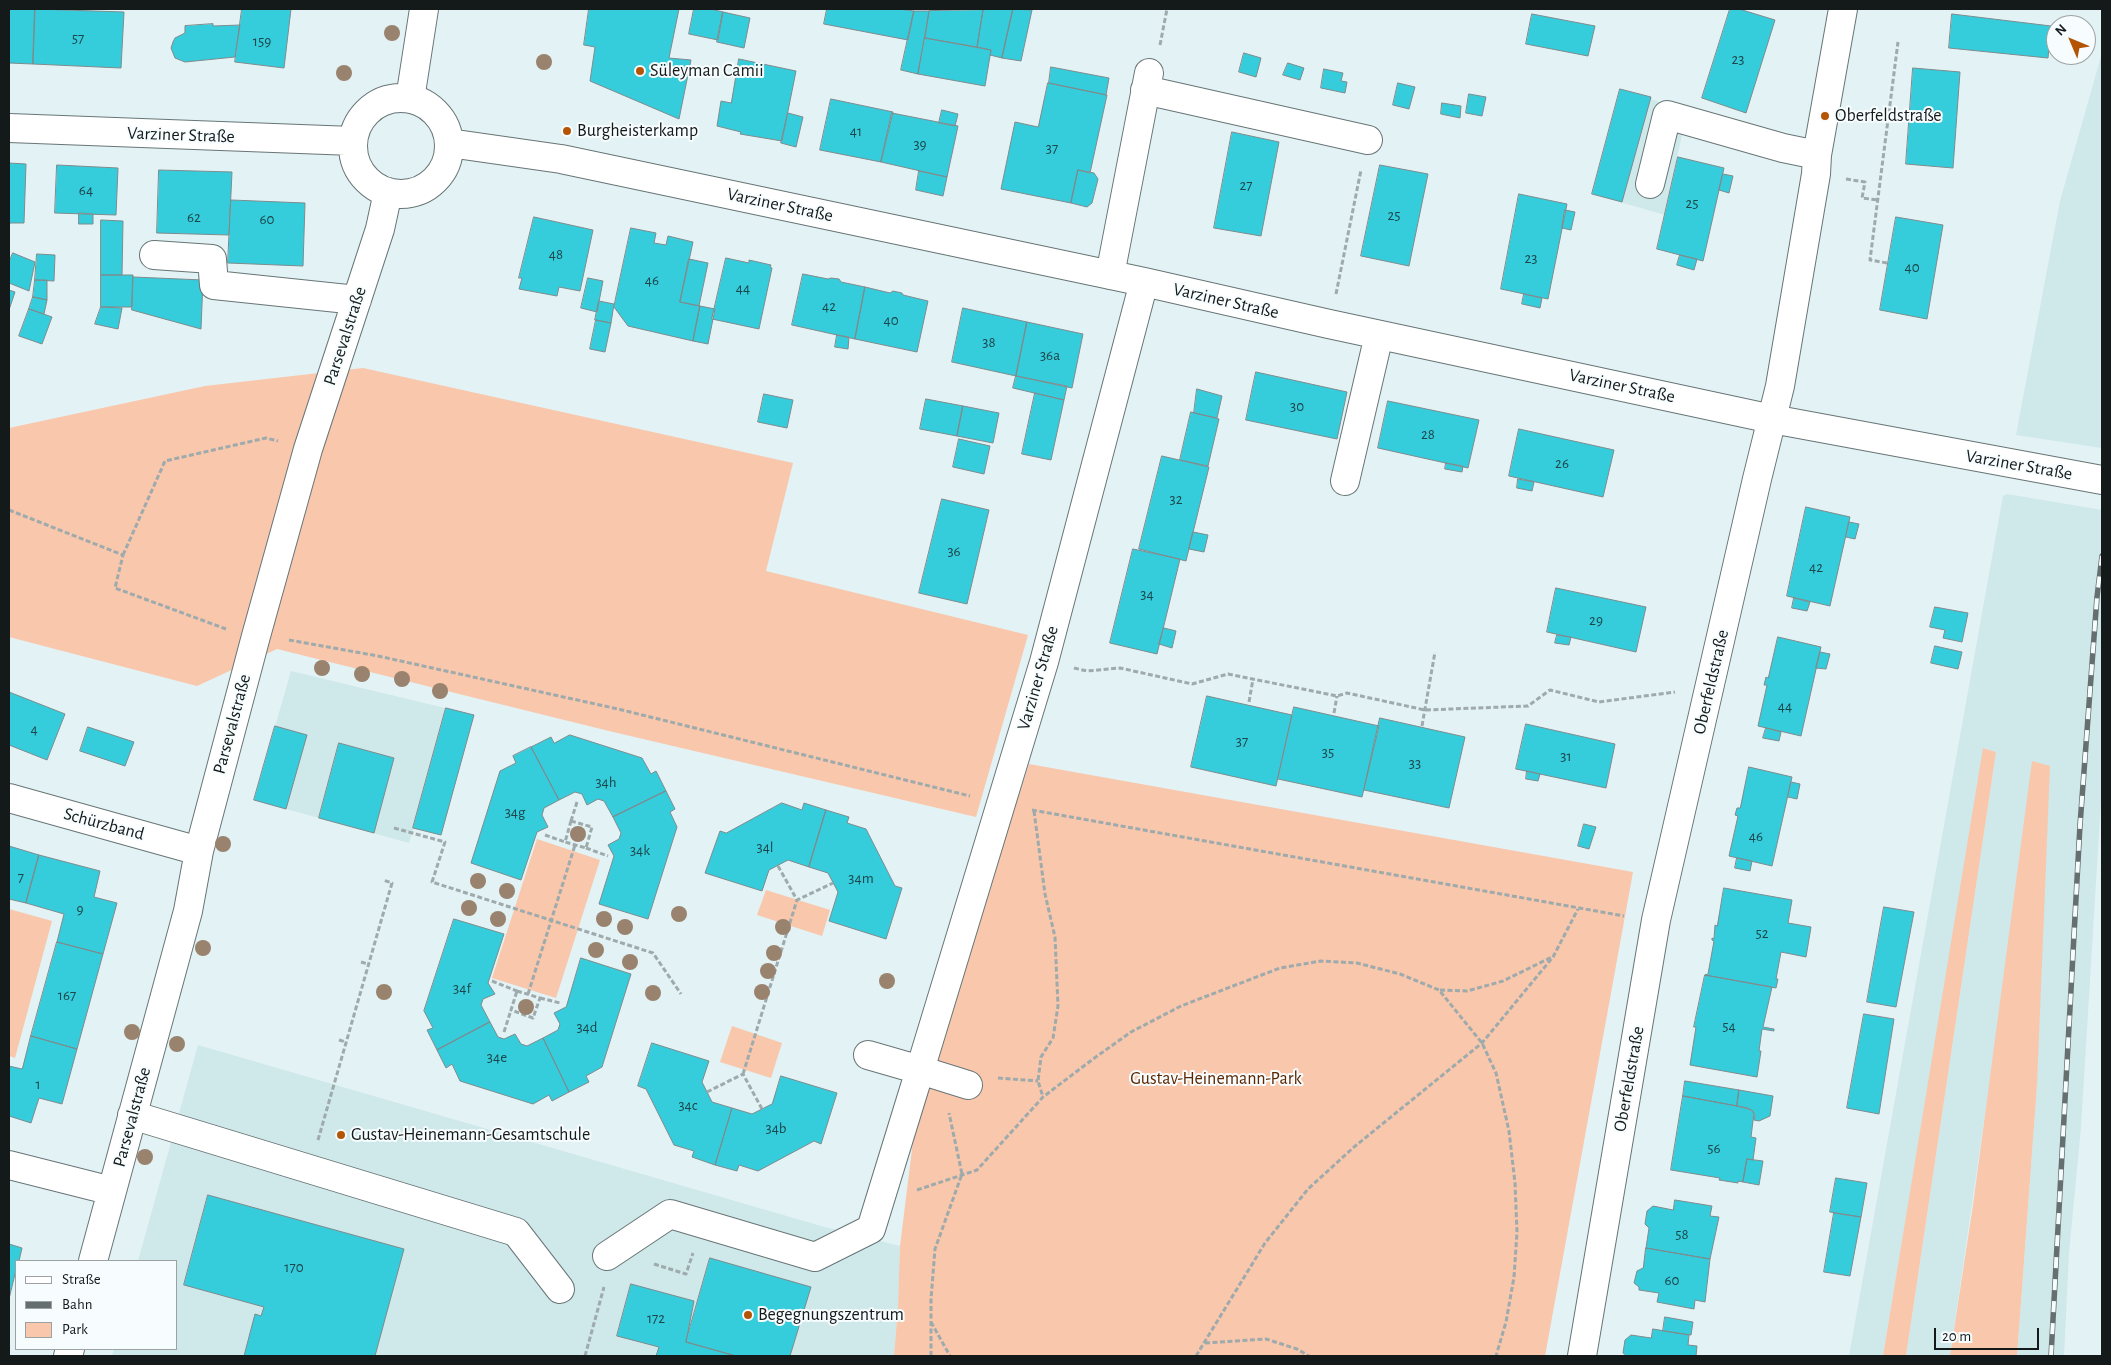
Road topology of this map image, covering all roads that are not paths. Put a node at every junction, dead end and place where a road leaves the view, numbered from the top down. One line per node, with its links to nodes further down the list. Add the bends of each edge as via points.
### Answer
1 (424, 9): 3 (street)
2 (1843, 9): 8 (street, Oberfeldstraße)
3 (410, 99): 6 (street, via 394,98 366,112); 7 (street, via 425,104 438,114 446,128)
4 (9, 128): 6 (street, Varziner Straße)
5 (1368, 140): 12 (street, via 1147,81)
6 (353, 141): 10 (street, via 359,171 370,183)
7 (449, 143): 10 (street, via 441,174 430,185 415,192); 12 (street, Varziner Straße, via 561,158)
8 (1817, 155): 9 (street, via 1667,115); 16 (street, Oberfeldstraße)
9 (1650, 184)
10 (388, 192): 14 (street, Parsevalstraße, via 380,229)
11 (154, 255): 14 (street, via 212,259 214,285)
12 (1110, 275): 13 (street, Varziner Straße)
13 (1144, 282): 15 (street, Varziner Straße); 22 (street, Varziner Straße, via 1044,662 1000,804)
14 (356, 300): 20 (street, Parsevalstraße, via 308,449)
15 (1379, 335): 16 (street, Varziner Straße); 18 (street)
16 (1772, 419): 17 (street, Varziner Straße); 30 (street, Oberfeldstraße, via 1656,920)
17 (2102, 480)
18 (1345, 481)
19 (9, 798): 20 (street, Schürzband)
20 (199, 851): 24 (street, Parsevalstraße, via 188,911)
21 (868, 1055): 22 (street)
22 (931, 1074): 23 (street); 27 (street, Varziner Straße, via 872,1229 815,1256 670,1214)
23 (968, 1085)
24 (132, 1115): 26 (street, Parsevalstraße); 29 (street, via 516,1232)
25 (9, 1165): 26 (street)
26 (112, 1191): 28 (street, Parsevalstraße)
27 (607, 1256)
28 (93, 1260)
29 (560, 1288)
30 (1582, 1356)

